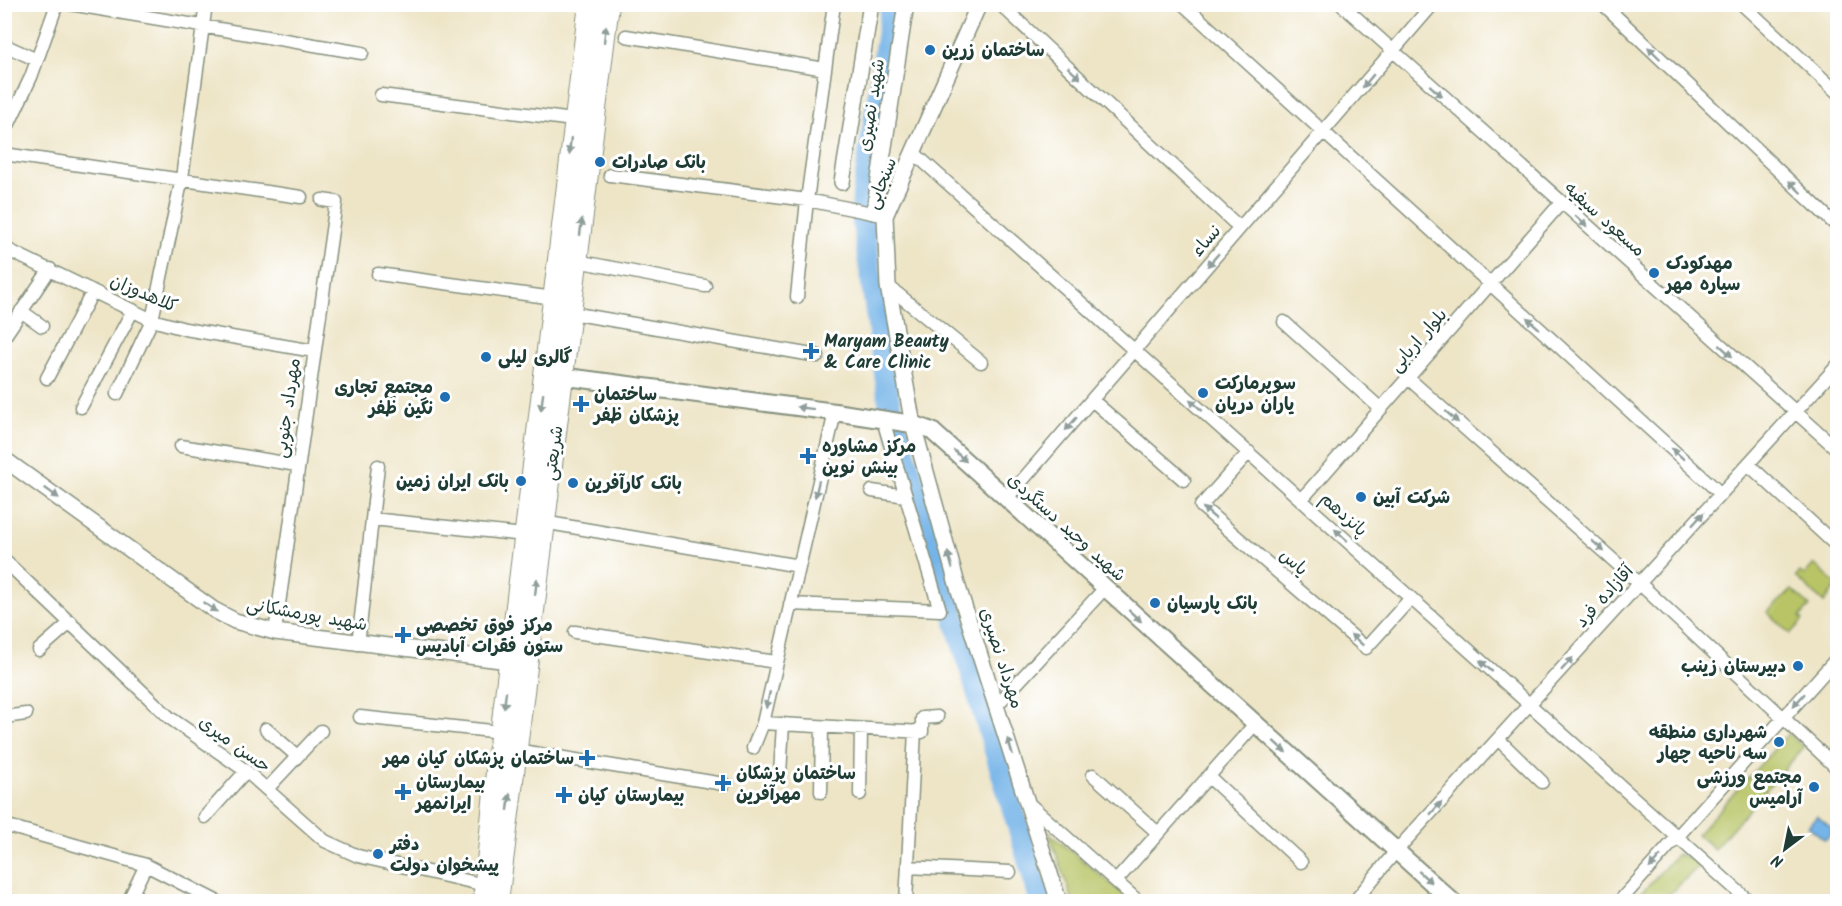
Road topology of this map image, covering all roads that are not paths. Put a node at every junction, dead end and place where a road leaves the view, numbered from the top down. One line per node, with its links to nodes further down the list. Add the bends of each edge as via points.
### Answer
1 (57, 4): 21 (street)
2 (70, 4): 16 (street)
3 (206, 4): 16 (street)
4 (589, 4): 25 (main road, شریعتی)
5 (609, 4): 35 (main road, شریعتی, one-way to 5)
6 (834, 4): 22 (street)
7 (871, 4): 32 (street, شهید نصیری)
8 (906, 4): 39 (street, شهید نصیری)
9 (979, 4): 28 (street, سنجابی)
10 (1000, 4): 41 (street, one-way to 41)
11 (1183, 4): 27 (street)
12 (1341, 4): 19 (street, مسعود سیفیه)
13 (1433, 4): 19 (street, نساء)
14 (1603, 4): 40 (street, one-way to 14)
15 (1742, 4): 23 (street)
16 (203, 26): 20 (street); 31 (street)
17 (626, 36): 22 (street)
18 (4, 45): 21 (street)
19 (1392, 52): 27 (street, نساء, one-way to 27); 38 (street, مسعود سیفیه, one-way to 38)
20 (362, 53)
21 (37, 60): 26 (street)
22 (825, 69): 37 (street)
23 (1838, 93)
24 (381, 95): 25 (street)
25 (573, 120): 33 (main road, شریعتی, one-way to 33)
26 (4, 134)
27 (1323, 134): 41 (street, نساء); 46 (street)
28 (914, 153): 39 (street, سنجابی); 59 (street, پانزدهم)
29 (4, 154): 31 (street)
30 (610, 175): 37 (street)
31 (182, 178): 34 (street); 55 (street)
32 (842, 182)
33 (565, 195): 35 (main road); 51 (main road, شریعتی)
34 (302, 197)
35 (585, 198): 43 (main road, شریعتی, one-way to 35)
36 (322, 200): 60 (street, مهرداد جنوبی, via 336,202)
37 (807, 200): 39 (street); 50 (street)
38 (1561, 203): 46 (street, بلوار اربابی); 72 (street, مسعود سیفیه, one-way to 72)
39 (880, 214): 48 (street, سنجابی)
40 (1838, 227)
41 (1240, 228): 59 (street, نساء, one-way to 59)
42 (4, 248): 44 (street, کلاهدوزان)
43 (577, 261): 47 (street); 54 (main road, شریعتی)
44 (50, 269): 49 (street, کلاهدوزان); 53 (street)
45 (378, 274): 51 (street)
46 (1490, 284): 66 (street, بلوار اربابی); 83 (street, one-way to 46)
47 (705, 286)
48 (888, 286): 62 (street); 73 (street, سنجابی)
49 (93, 291): 52 (street, کلاهدوزان); 65 (street)
50 (797, 297)
51 (554, 298): 64 (main road, شریعتی)
52 (133, 310): 55 (street, کلاهدوزان); 69 (street)
53 (21, 311): 57 (street); 58 (street)
54 (571, 313): 61 (street); 64 (main road, شریعتی)
55 (152, 320): 60 (street, کلاهدوزان); 67 (street)
56 (1284, 322): 70 (street)
57 (42, 326)
58 (4, 337)
59 (1135, 350): 68 (street, نساء); 76 (street, پانزدهم, one-way to 59)
60 (314, 351): 79 (street, مهرداد جنوبی)
61 (818, 356)
62 (981, 362)
63 (1838, 365): 72 (street, آقازاده فرد)
64 (558, 370): 71 (main road, شهید وحید دستگردی, one-way to 64, via 593,381); 88 (main road, شریعتی); 89 (main road, شریعتی, one-way to 89)
65 (47, 378)
66 (1408, 378): 70 (street, بلوار اربابی); 93 (street, one-way to 93)
67 (117, 394)
68 (1092, 400): 81 (street); 85 (street, نساء, one-way to 85)
69 (81, 407)
70 (1381, 409): 86 (street, بلوار اربابی)
71 (835, 412): 73 (main road, شهید وحید دستگردی); 92 (street, one-way to 92)
72 (1795, 413): 75 (street, مسعود سیفیه); 78 (street, آقازاده فرد)
73 (898, 422): 84 (street); 85 (main road, شهید وحید دستگردی, one-way to 85, via 933,431); 105 (street, مهرداد نصیری, one-way to 73)
74 (181, 446): 79 (street)
75 (1838, 450)
76 (1249, 452): 86 (street, پانزدهم); 95 (street, یاس, one-way to 76, via 1366,648 1201,506)
77 (4, 459): 98 (street, شهید پورمشکانی, one-way to 98, via 214,610 235,621)
78 (1748, 464): 83 (street, آقازاده فرد); 90 (street)
79 (297, 465): 98 (street, مهرداد جنوبی)
80 (378, 466): 87 (street)
81 (1184, 480)
82 (872, 491): 84 (street)
83 (1721, 494): 93 (street, آقازاده فرد, one-way to 83)
84 (906, 496): 96 (street, via 940,610)
85 (1006, 498): 94 (main road, شهید وحید دستگردی)
86 (1302, 500): 95 (street, پانزدهم, one-way to 86)
87 (372, 519): 89 (street); 100 (street)
88 (543, 522): 92 (street); 123 (main road, شریعتی, one-way to 88)
89 (524, 536): 103 (main road, شریعتی)
90 (1838, 547)
91 (4, 560): 97 (street, حسن میری)
92 (799, 566): 96 (street)
93 (1639, 584): 106 (street, آقازاده فرد, one-way to 93); 111 (street)
94 (1105, 588): 105 (street); 114 (main road, شهید وحید دستگردی, one-way to 114)
95 (1411, 598): 106 (street, پانزدهم, one-way to 95)
96 (790, 604): 104 (street)
97 (71, 622): 101 (street); 126 (street, حسن میری, via 170,718)
98 (275, 632): 100 (street, شهید پورمشکانی)
99 (575, 632): 104 (street)
100 (358, 644): 103 (street, شهید پورمشکانی)
101 (39, 650)
102 (1838, 657): 111 (street, one-way to 111)
103 (509, 661): 120 (main road, شریعتی, one-way to 120)
104 (776, 662): 112 (street, one-way to 112)
105 (997, 705): 135 (street, مهرداد نصیری, one-way to 105)
106 (1529, 705): 121 (street, آقازاده فرد); 139 (street)
107 (26, 714): 108 (street)
108 (4, 717)
109 (360, 717): 120 (street)
110 (937, 717): 119 (street, via 922,718 922,732)
111 (1782, 719): 125 (street); 139 (street)
112 (763, 723): 113 (street); 122 (street)
113 (783, 724): 115 (street); 127 (street)
114 (1255, 724): 129 (street); 140 (main road, شهید وحید دستگردی, one-way to 140)
115 (822, 727): 117 (street); 133 (street)
116 (266, 729): 124 (street)
117 (861, 729): 119 (street); 134 (street)
118 (321, 731): 124 (street)
119 (915, 731): 143 (street)
120 (501, 732): 146 (main road, شریعتی)
121 (1498, 739): 130 (street); 140 (street, آقازاده فرد, one-way to 121)
122 (753, 748)
123 (515, 750): 131 (street); 151 (main road, شریعتی, one-way to 123)
124 (297, 756): 132 (street)
125 (1838, 769)
126 (246, 771): 132 (street, حسن میری); 136 (street)
127 (780, 774)
128 (1093, 775): 138 (street)
129 (1209, 776): 138 (street); 141 (street)
130 (1542, 782)
131 (724, 784)
132 (267, 789): 146 (street, حسن میری, via 325,841 341,850)
133 (820, 792)
134 (860, 794)
135 (1027, 802): 145 (street); 153 (street, مهرداد نصیری)
136 (206, 817)
137 (4, 825): 142 (street)
138 (1158, 833): 145 (street)
139 (1678, 836): 157 (street, one-way to 157); 158 (street)
140 (1396, 851): 155 (street, آقازاده فرد); 156 (main road, شهید وحید دستگردی, one-way to 156)
141 (1301, 862)
142 (146, 865): 149 (street); 150 (street)
143 (908, 867): 144 (street); 152 (street)
144 (1010, 872)
145 (1116, 881): 154 (street)
146 (484, 893)
147 (4, 899): 148 (street)
148 (12, 902)
149 (128, 902)
150 (218, 902)
151 (498, 902)
152 (906, 902)
153 (1059, 902)
154 (1139, 902)
155 (1354, 902)
156 (1453, 902)
157 (1618, 902)
158 (1750, 902)

